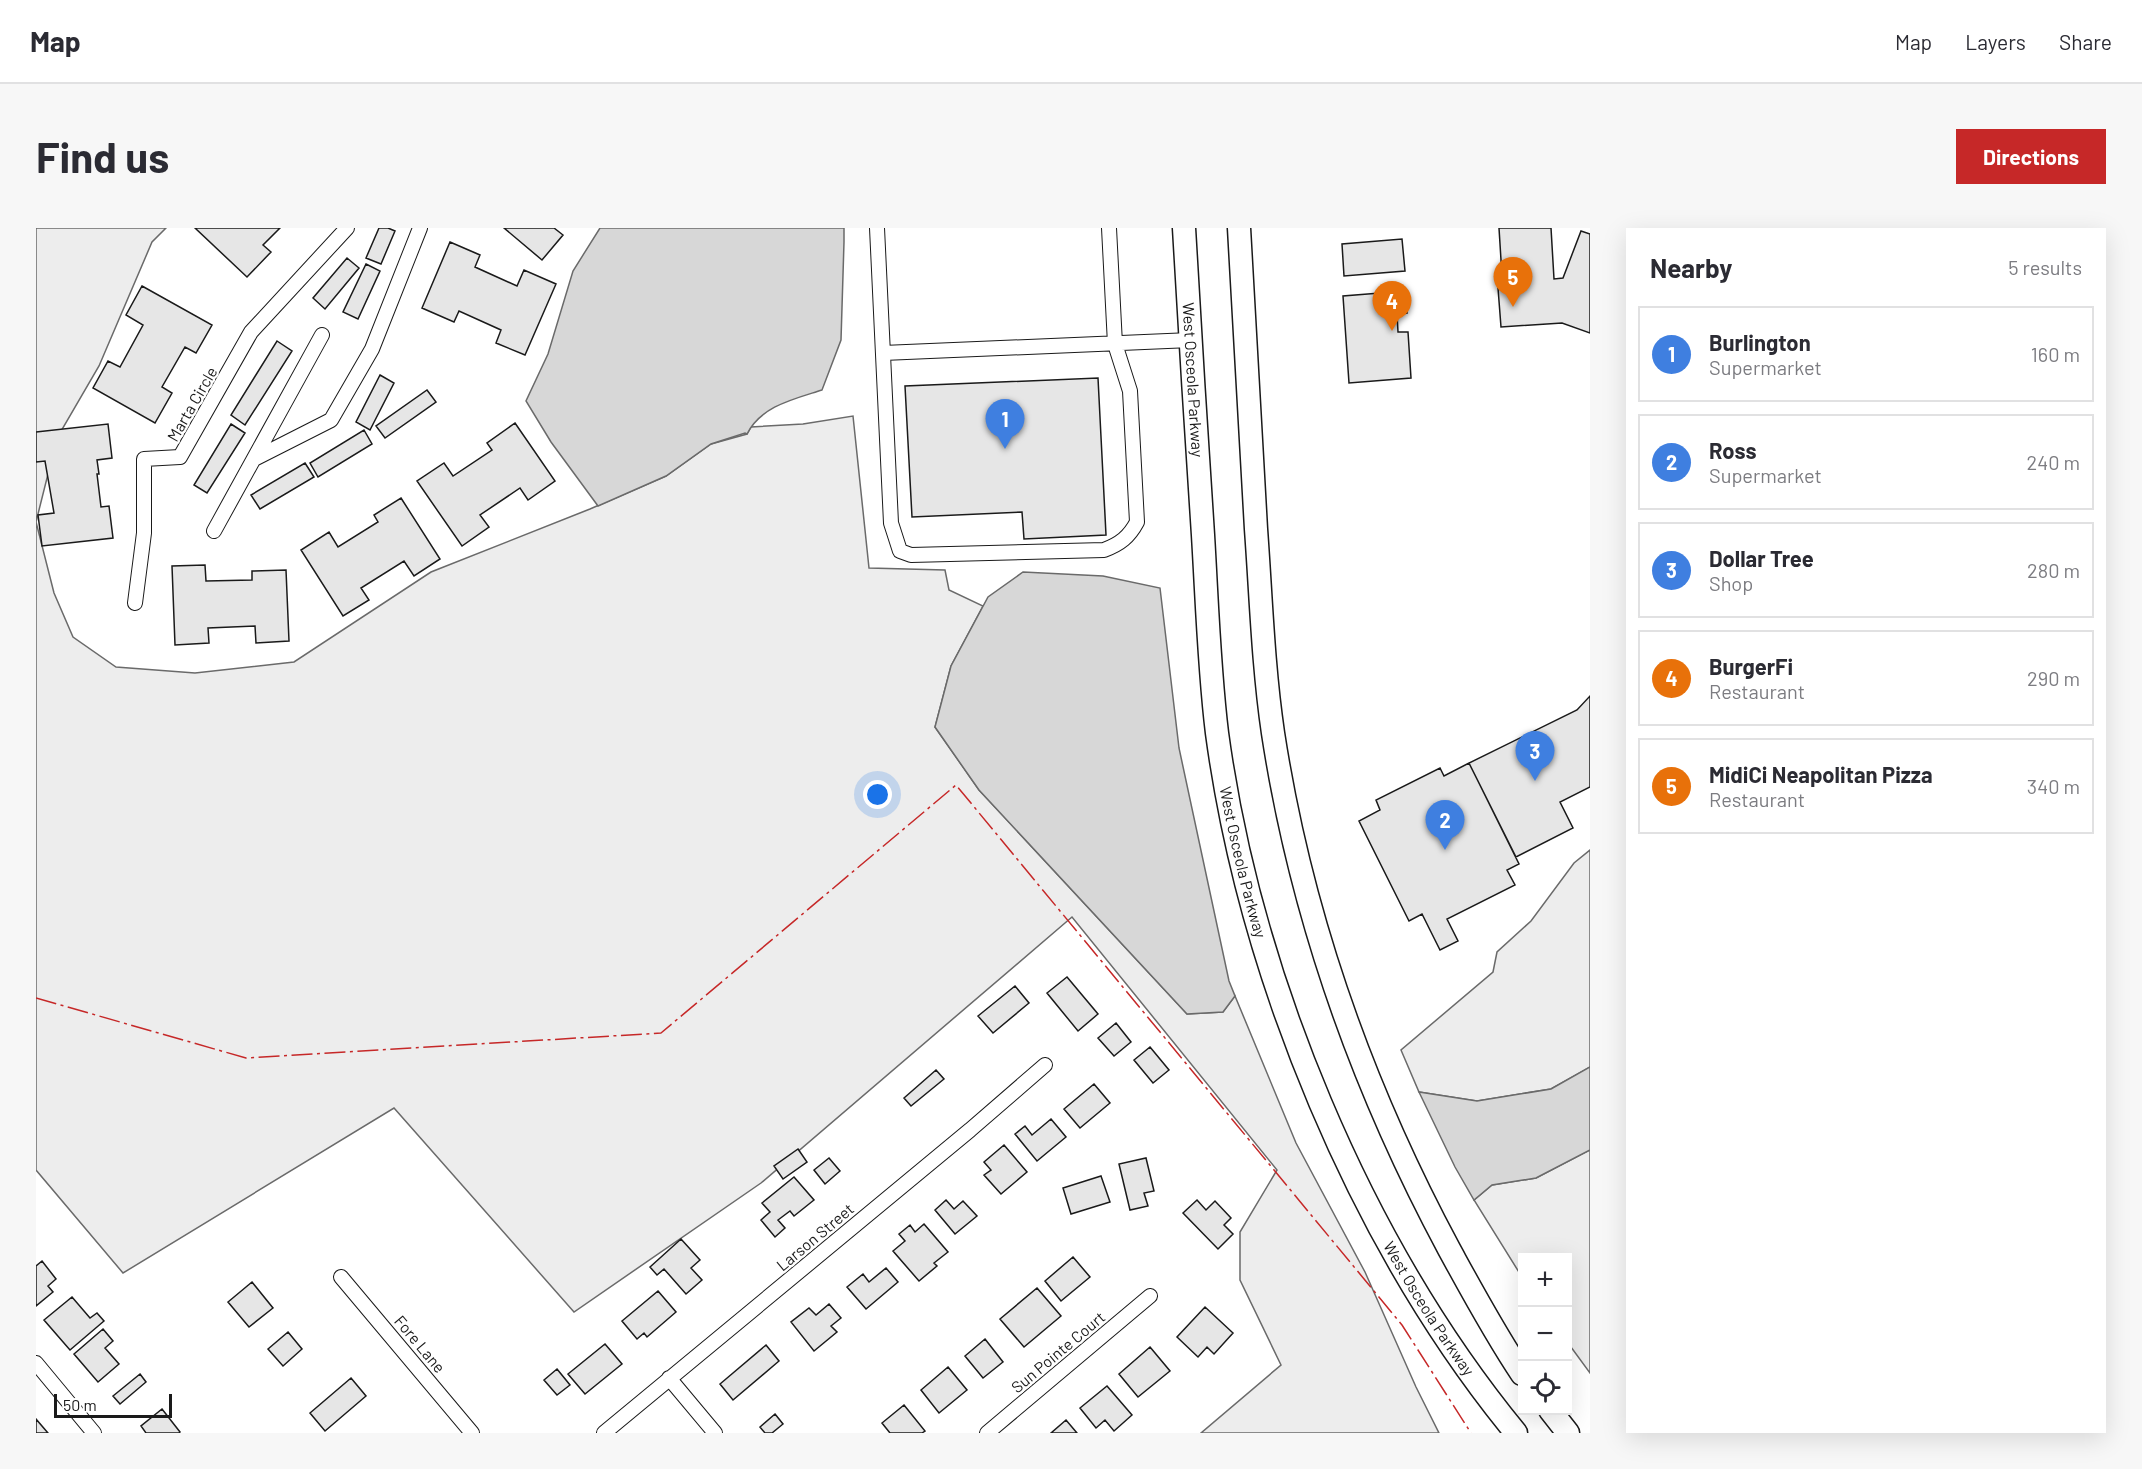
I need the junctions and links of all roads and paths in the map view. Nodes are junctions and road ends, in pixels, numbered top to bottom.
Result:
1 (347, 228) edge
2 (420, 228) edge
3 (877, 228) edge
4 (1109, 228) edge
5 (1184, 228) edge
6 (1239, 228) edge
7 (322, 335) dead end
8 (1191, 340) junction
9 (1115, 344) junction
10 (883, 353) junction
11 (254, 459) junction
12 (214, 531) dead end
13 (135, 603) dead end
14 (1045, 1065) dead end
15 (341, 1277) dead end
16 (1150, 1296) dead end
17 (36, 1363) edge
18 (1518, 1367) edge
19 (669, 1378) junction
20 (1554, 1415) edge
21 (94, 1433) edge
22 (472, 1433) edge
23 (604, 1433) edge
24 (715, 1433) edge
25 (987, 1433) edge
26 (1516, 1433) edge
27 (1568, 1433) edge

1 - 13 street, Marta Circle
2 - 11 street
3 - 10 street
4 - 9 street
5 - 8 main road, West Osceola Parkway
6 - 18 main road
7 - 11 street
8 - 9 street
8 - 26 main road, West Osceola Parkway
9 - 10 street
9 - 10 street
11 - 12 street
14 - 19 street, Larson Street
15 - 22 street, Fore Lane
16 - 25 street, Sun Pointe Court
17 - 21 street
19 - 23 street, Larson Street
19 - 24 street
20 - 27 main road

